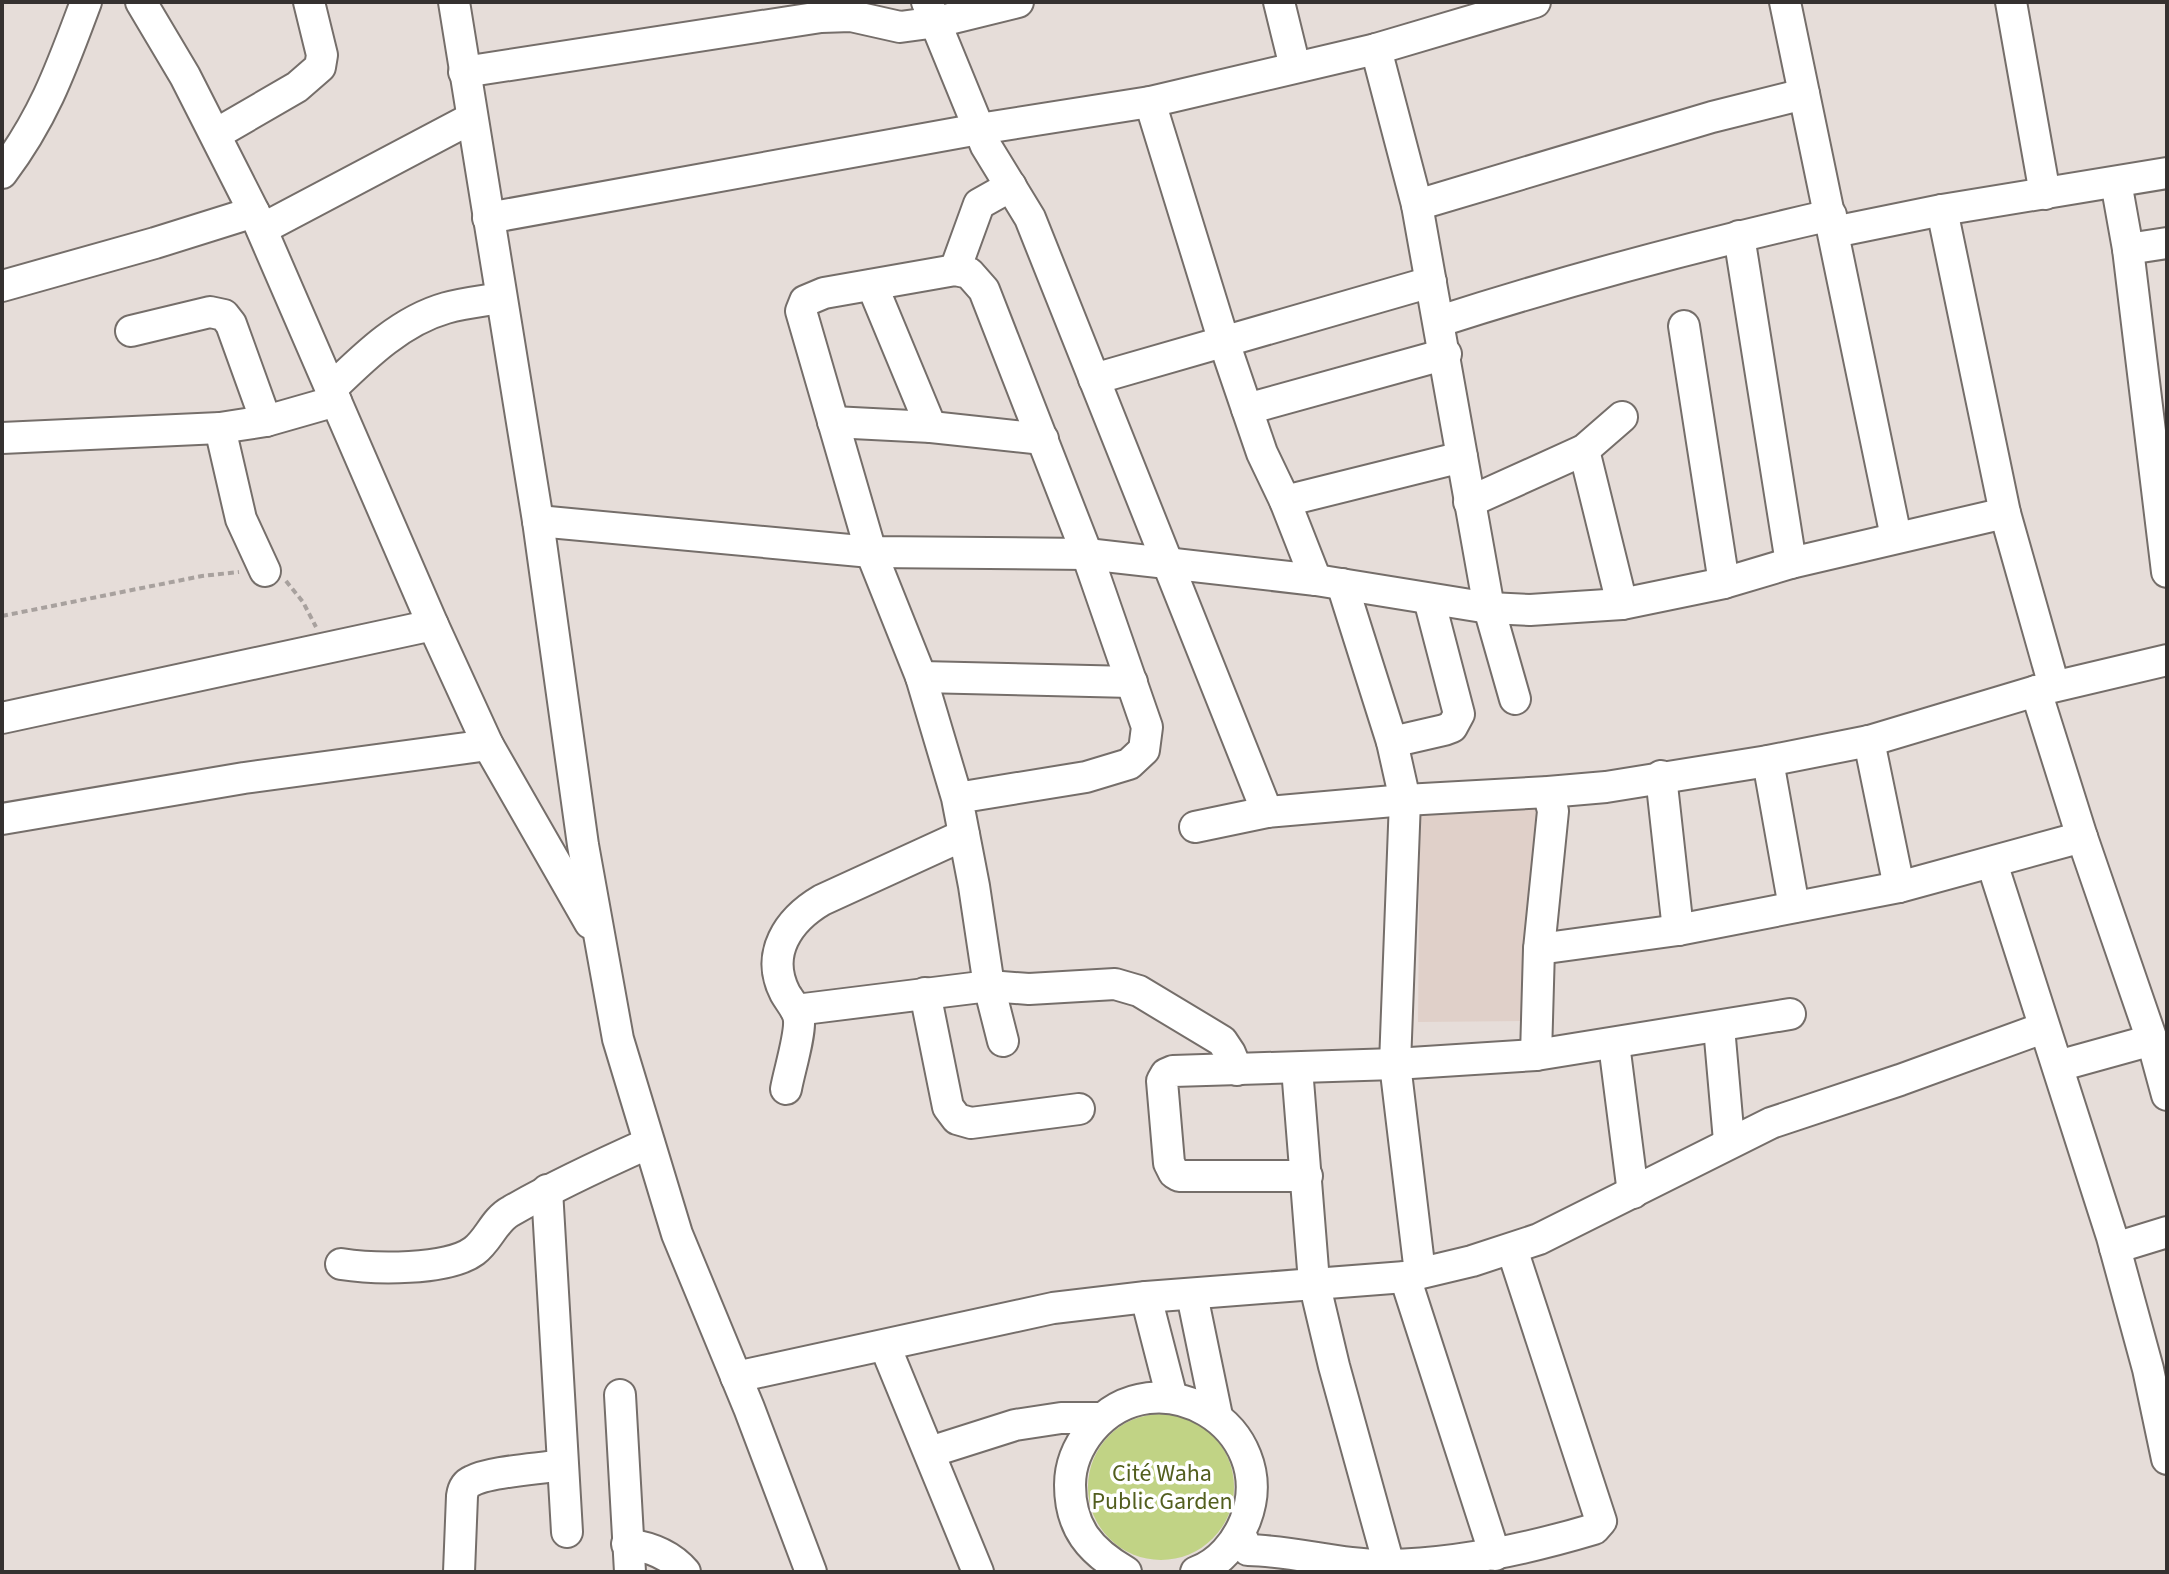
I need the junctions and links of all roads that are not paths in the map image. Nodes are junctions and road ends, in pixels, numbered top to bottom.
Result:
1 (86, 2) edge
2 (141, 2) edge
3 (309, 2) edge
4 (454, 2) edge
5 (1018, 2) edge
6 (1279, 2) edge
7 (1535, 2) edge
8 (1785, 2) edge
9 (2011, 2) edge
10 (932, 12) edge
11 (1376, 49) junction
12 (1295, 67) junction
13 (464, 72) junction
14 (1804, 94) junction
15 (1150, 102) junction
16 (472, 118) junction
17 (979, 129) junction
18 (216, 134) junction
19 (2, 173) edge
20 (2167, 173) edge
21 (2116, 182) junction
22 (1011, 186) junction
23 (2045, 194) junction
24 (1417, 205) junction
25 (1942, 210) junction
26 (488, 218) junction
27 (258, 220) junction
28 (1832, 223) junction
29 (1739, 236) junction
30 (2167, 243) edge
31 (2128, 249) junction
32 (955, 270) junction
33 (1431, 282) junction
34 (872, 285) junction
35 (2, 286) edge
36 (501, 298) junction
37 (1440, 321) junction
38 (1684, 326) dead end
39 (131, 331) dead end
40 (1224, 342) junction
41 (1446, 354) junction
42 (1094, 379) junction
43 (333, 395) junction
44 (1247, 409) junction
45 (1622, 417) dead end
46 (266, 421) junction
47 (833, 422) junction
48 (2158, 422) edge
49 (931, 427) junction
50 (220, 428) junction
51 (2, 438) edge
52 (1043, 439) junction
53 (1584, 450) junction
54 (1462, 457) junction
55 (1285, 501) junction
56 (1469, 502) junction
57 (2005, 513) junction
58 (538, 521) junction
59 (1896, 537) junction
60 (871, 552) junction
61 (1087, 554) junction
62 (1167, 562) junction
63 (1791, 563) junction
64 (265, 571) road end
65 (2167, 572) edge
66 (1329, 582) junction
67 (1724, 583) junction
68 (1429, 599) junction
69 (1622, 604) junction
70 (1489, 608) junction
71 (433, 625) junction
72 (2167, 660) edge
73 (921, 677) junction
74 (1132, 682) junction
75 (2045, 688) junction
76 (1515, 699) dead end
77 (2, 718) edge
78 (1869, 741) junction
79 (1392, 742) junction
80 (488, 745) junction
81 (1768, 761) junction
82 (1661, 776) junction
83 (1548, 792) junction
84 (957, 798) junction
85 (1405, 800) junction
86 (1267, 812) junction
87 (2, 819) edge
88 (1195, 827) dead end
89 (964, 835) junction
90 (2082, 837) junction
91 (583, 845) junction
92 (551, 856) junction
93 (1992, 863) junction
94 (1899, 887) junction
95 (1794, 907) junction
96 (1678, 930) junction
97 (600, 939) junction
98 (1539, 949) junction
99 (989, 986) junction
100 (925, 993) junction
101 (796, 1010) junction
102 (1790, 1014) dead end
103 (1719, 1027) junction
104 (2043, 1028) junction
105 (2152, 1040) junction
106 (1003, 1041) dead end
107 (1614, 1044) junction
108 (1536, 1055) junction
109 (1395, 1064) junction
110 (2058, 1066) junction
111 (1297, 1068) junction
112 (1237, 1070) junction
113 (786, 1089) dead end
114 (2167, 1095) edge
115 (1079, 1109) dead end
116 (1729, 1141) junction
117 (649, 1143) junction
118 (1307, 1176) junction
119 (547, 1190) junction
120 (1633, 1193) junction
121 (2167, 1232) edge
122 (2115, 1248) junction
123 (1512, 1249) junction
124 (341, 1264) dead end
125 (1413, 1275) junction
126 (1314, 1282) junction
127 (1192, 1295) junction
128 (1146, 1297) junction
129 (885, 1346) junction
130 (736, 1377) junction
131 (620, 1395) dead end
132 (1172, 1398) junction
133 (1217, 1416) junction
134 (1101, 1418) junction
135 (930, 1452) junction
136 (2167, 1459) edge
137 (562, 1465) junction
138 (567, 1532) dead end
139 (1240, 1534) junction
140 (1495, 1555) junction
141 (628, 1558) edge
142 (1389, 1565) junction
143 (1211, 1567) edge
144 (459, 1572) edge
145 (685, 1572) edge
146 (811, 1572) edge
147 (978, 1572) edge
148 (1126, 1572) edge

1 - 19 street
2 - 18 street
3 - 18 street
4 - 13 street
5 - 10 street
6 - 12 street
7 - 11 street
8 - 14 street
9 - 23 street
10 - 13 street
10 - 17 street
11 - 12 street
11 - 24 street
12 - 15 street
13 - 16 street
14 - 24 street
14 - 28 street
15 - 17 street
15 - 40 street
16 - 26 street
16 - 27 street
17 - 22 street
17 - 26 street
18 - 27 street
20 - 21 street
21 - 23 street
21 - 31 street
22 - 32 street
22 - 42 street
23 - 25 street
24 - 33 street
25 - 28 street
25 - 57 street
26 - 36 street
27 - 35 street
27 - 43 street
28 - 29 street
28 - 59 street
29 - 37 street
29 - 63 street
30 - 31 street
31 - 48 street
32 - 34 street
32 - 52 street
33 - 37 street
33 - 40 street
34 - 47 street
34 - 49 street
36 - 43 street
36 - 58 street
37 - 41 street
38 - 67 street
39 - 46 street
40 - 42 street
40 - 44 street
41 - 44 street
41 - 54 street
42 - 62 street
43 - 46 street
43 - 71 street
44 - 55 street
45 - 53 street
46 - 50 street
47 - 49 street
47 - 60 street
48 - 65 street
49 - 52 street
50 - 51 street
50 - 64 street
52 - 61 street
53 - 56 street
53 - 69 street
54 - 55 street
54 - 56 street
55 - 66 street
56 - 70 street
57 - 59 street
57 - 75 street
58 - 60 street
58 - 91 street
59 - 63 street
60 - 61 street
60 - 73 street
61 - 62 street
61 - 74 street
62 - 66 street
62 - 86 street
63 - 67 street
66 - 68 street
66 - 79 street
67 - 69 street
68 - 70 street
68 - 79 street
69 - 70 street
70 - 76 street
71 - 77 street
71 - 80 street
72 - 75 street
73 - 74 street
73 - 84 street
74 - 84 street
75 - 78 street
75 - 90 street
78 - 81 street
78 - 94 street
79 - 85 street
80 - 87 street
80 - 92 street
81 - 82 street
81 - 95 street
82 - 83 street
82 - 96 street
83 - 85 street
83 - 98 street
84 - 89 street
85 - 86 street
85 - 109 street
86 - 88 street
89 - 99 street
89 - 101 street
90 - 93 street
90 - 105 street
91 - 92 street
91 - 97 street
92 - 97 street
93 - 94 street
93 - 104 street
94 - 95 street
95 - 96 street
96 - 98 street
97 - 117 street
98 - 108 street
99 - 100 street
99 - 106 street
99 - 112 street
100 - 101 street
100 - 115 street
101 - 113 street
102 - 103 street
103 - 107 street
103 - 116 street
104 - 110 street
104 - 116 street
105 - 110 street
105 - 114 street
107 - 108 street
107 - 120 street
108 - 109 street
109 - 111 street
109 - 125 street
110 - 122 street
111 - 112 street
111 - 118 street
112 - 118 street
116 - 120 street
117 - 119 street
117 - 130 street
118 - 126 street
119 - 124 street
119 - 137 street
120 - 123 street
121 - 122 street
122 - 136 street
123 - 125 street
123 - 140 street
125 - 126 street
125 - 140 street
126 - 127 street
126 - 142 street
127 - 128 street
127 - 133 street
128 - 129 street
128 - 132 street
129 - 130 street
129 - 135 street
130 - 146 street
131 - 141 street
132 - 133 street
132 - 134 street
133 - 139 street
134 - 135 street
134 - 148 street
135 - 147 street
137 - 138 street
137 - 144 street
139 - 142 street
139 - 143 street
140 - 142 street
141 - 145 street

